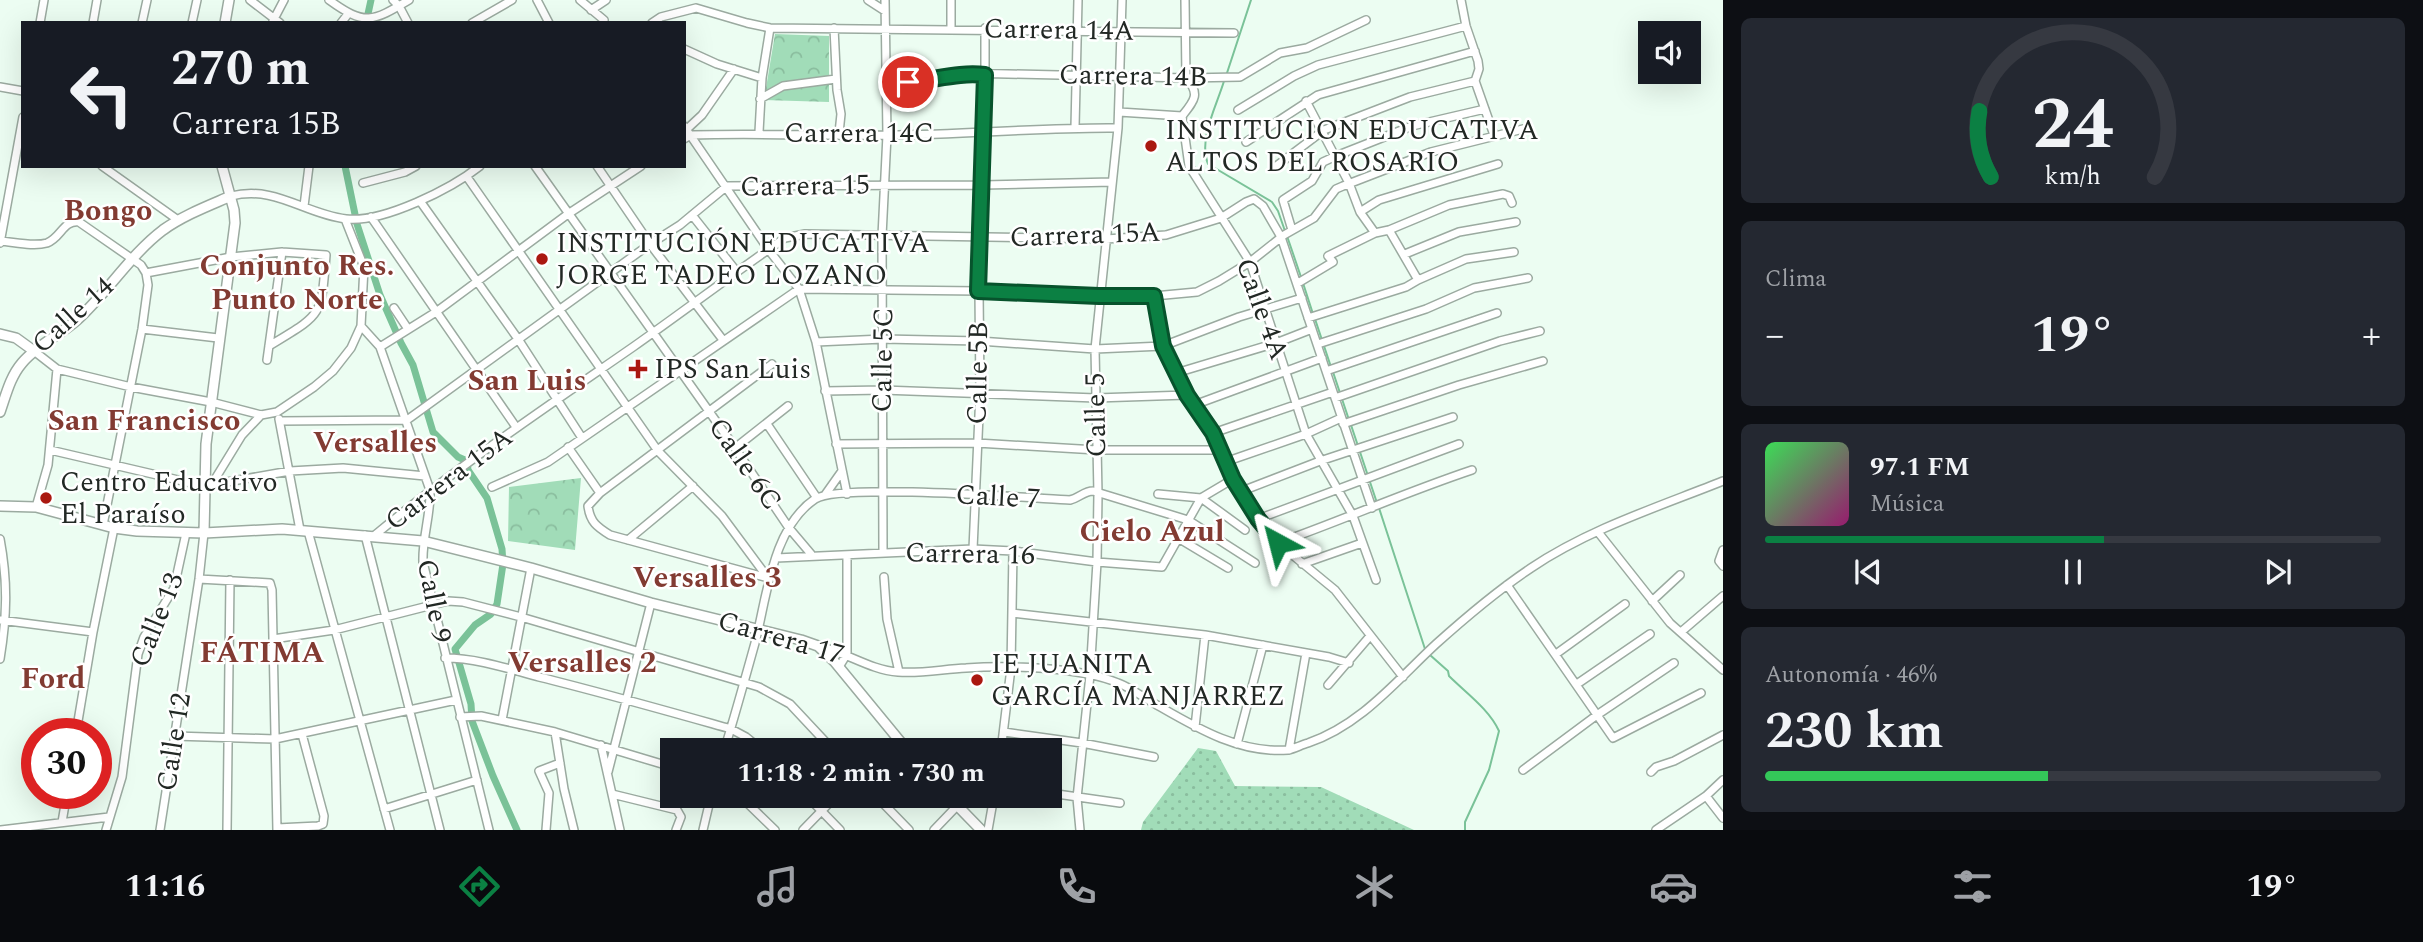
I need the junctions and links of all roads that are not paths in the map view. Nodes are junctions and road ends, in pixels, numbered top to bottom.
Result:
1 (44, 0) edge
2 (97, 0) edge
3 (147, 0) edge
4 (197, 0) edge
5 (229, 0) edge
6 (250, 0) edge
7 (284, 0) edge
8 (409, 0) edge
9 (512, 0) edge
10 (537, 0) edge
11 (580, 0) edge
12 (606, 0) edge
13 (701, 0) edge
14 (867, 0) edge
15 (885, 0) edge
16 (951, 0) edge
17 (1078, 0) edge
18 (1122, 0) edge
19 (1185, 0) edge
20 (1461, 0) edge
21 (334, 2) edge
22 (396, 3) edge
23 (696, 8) junction
24 (592, 10) junction
25 (885, 11) junction
26 (348, 14) junction
27 (604, 20) dead end
28 (1366, 20) dead end
29 (40, 21) edge
30 (93, 21) edge
31 (142, 21) edge
32 (192, 21) edge
33 (225, 21) edge
34 (275, 21) edge
35 (343, 21) edge
36 (407, 21) edge
37 (475, 21) edge
38 (547, 21) edge
39 (655, 21) edge
40 (1466, 26) junction
41 (770, 28) junction
42 (834, 28) junction
43 (951, 28) junction
44 (985, 28) junction
45 (884, 30) junction
46 (1078, 30) junction
47 (1185, 31) junction
48 (1122, 32) junction
49 (1234, 33) dead end
50 (686, 50) edge
51 (1475, 51) junction
52 (734, 69) junction
53 (985, 75) junction
54 (1077, 75) junction
55 (1120, 76) junction
56 (762, 78) junction
57 (1186, 78) junction
58 (836, 79) junction
59 (1475, 81) junction
60 (887, 83) junction
61 (0, 87) edge
62 (21, 91) edge
63 (760, 99) junction
64 (1306, 101) junction
65 (1485, 109) junction
66 (1238, 110) dead end
67 (1119, 112) junction
68 (1182, 116) junction
69 (1075, 127) junction
70 (1118, 128) junction
71 (1523, 129) dead end
72 (1323, 130) junction
73 (687, 132) edge
74 (759, 132) junction
75 (984, 132) junction
76 (839, 133) junction
77 (887, 135) junction
78 (1494, 135) junction
79 (1246, 142) dead end
80 (20, 145) edge
81 (1336, 156) junction
82 (1498, 164) dead end
83 (1275, 167) dead end
84 (105, 168) edge
85 (223, 168) edge
86 (309, 168) edge
87 (412, 168) edge
88 (536, 168) edge
89 (598, 168) edge
90 (638, 168) edge
91 (470, 172) edge
92 (1112, 181) junction
93 (363, 183) dead end
94 (1349, 183) junction
95 (611, 185) junction
96 (885, 185) junction
97 (982, 185) junction
98 (727, 186) junction
99 (231, 196) junction
100 (420, 201) junction
101 (1512, 203) dead end
102 (304, 206) junction
103 (1360, 212) junction
104 (568, 214) junction
105 (692, 215) junction
106 (349, 218) junction
107 (367, 218) junction
108 (1221, 218) junction
109 (178, 220) junction
110 (1516, 222) dead end
111 (1389, 230) junction
112 (1287, 233) junction
113 (1375, 233) junction
114 (882, 236) junction
115 (981, 238) junction
116 (1106, 239) junction
117 (0, 242) edge
118 (650, 244) junction
119 (768, 249) junction
120 (519, 251) junction
121 (282, 252) junction
122 (1514, 252) dead end
123 (1405, 254) junction
124 (231, 257) junction
125 (132, 259) junction
126 (1250, 262) junction
127 (737, 272) junction
128 (146, 273) junction
129 (610, 274) junction
130 (1528, 278) dead end
131 (1418, 280) junction
132 (1302, 281) junction
133 (476, 282) junction
134 (799, 289) junction
135 (884, 289) junction
136 (978, 291) junction
137 (1099, 296) junction
138 (1154, 296) junction
139 (1302, 298) junction
140 (695, 303) junction
141 (394, 308) dead end
142 (560, 310) junction
143 (1266, 310) junction
144 (436, 312) junction
145 (1497, 313) dead end
146 (1313, 316) junction
147 (360, 326) junction
148 (142, 329) junction
149 (1312, 329) junction
150 (405, 331) junction
151 (1540, 331) dead end
152 (652, 333) junction
153 (0, 334) edge
154 (218, 338) junction
155 (518, 339) junction
156 (883, 339) junction
157 (723, 340) junction
158 (979, 341) junction
159 (816, 342) junction
160 (1276, 343) junction
161 (1323, 343) junction
162 (269, 345) junction
163 (1163, 346) junction
164 (380, 347) junction
165 (1095, 349) junction
166 (34, 351) junction
167 (1322, 358) junction
168 (267, 360) dead end
169 (1543, 361) dead end
170 (772, 364) dead end
171 (602, 368) junction
172 (57, 369) junction
173 (1331, 369) junction
174 (477, 371) junction
175 (679, 371) junction
176 (1286, 372) junction
177 (1176, 373) junction
178 (5, 382) edge
179 (131, 387) junction
180 (883, 390) junction
181 (825, 391) junction
182 (980, 393) junction
183 (1187, 395) junction
184 (1338, 395) junction
185 (1096, 398) junction
186 (556, 399) junction
187 (211, 402) junction
188 (1194, 405) junction
189 (1296, 405) junction
190 (788, 406) dead end
191 (626, 407) junction
192 (1, 408) edge
193 (708, 411) junction
194 (277, 412) junction
195 (261, 415) junction
196 (1453, 417) dead end
197 (407, 420) junction
198 (280, 421) junction
199 (1347, 421) junction
200 (767, 424) junction
201 (516, 426) junction
202 (1213, 433) junction
203 (1306, 434) junction
204 (582, 438) junction
205 (882, 443) junction
206 (977, 443) junction
207 (836, 444) junction
208 (1459, 444) dead end
209 (568, 447) junction
210 (735, 448) junction
211 (50, 450) junction
212 (1097, 450) junction
213 (1220, 450) junction
214 (1352, 451) junction
215 (658, 452) junction
216 (1320, 461) junction
217 (1225, 462) junction
218 (115, 466) junction
219 (1472, 470) dead end
220 (290, 471) junction
221 (842, 471) junction
222 (425, 476) junction
223 (1233, 479) junction
224 (1362, 479) junction
225 (1723, 481) edge
226 (208, 485) junction
227 (693, 486) junction
228 (492, 488) dead end
229 (430, 489) junction
230 (1337, 489) junction
231 (1242, 491) junction
232 (600, 493) junction
233 (883, 493) junction
234 (847, 494) junction
235 (1098, 494) junction
236 (1158, 494) dead end
237 (975, 495) junction
238 (821, 497) junction
239 (1201, 498) junction
240 (0, 506) edge
241 (1377, 506) junction
242 (36, 507) junction
243 (1353, 516) junction
244 (1258, 519) junction
245 (1188, 520) junction
246 (103, 525) junction
247 (114, 528) junction
248 (789, 528) junction
249 (1245, 530) dead end
250 (304, 531) junction
251 (1598, 532) junction
252 (187, 533) junction
253 (204, 533) junction
254 (370, 535) junction
255 (1178, 538) junction
256 (0, 539) edge
257 (628, 540) junction
258 (423, 541) junction
259 (1278, 543) junction
260 (1362, 543) junction
261 (974, 549) junction
262 (1723, 550) edge
263 (1013, 551) junction
264 (883, 552) junction
265 (811, 555) junction
266 (847, 555) junction
267 (776, 558) junction
268 (1097, 562) junction
269 (1255, 563) dead end
270 (1302, 564) junction
271 (1723, 566) edge
272 (531, 568) junction
273 (1228, 568) dead end
274 (1680, 575) dead end
275 (884, 577) dead end
276 (768, 578) junction
277 (199, 579) junction
278 (230, 580) junction
279 (1376, 580) dead end
280 (1507, 585) junction
281 (1723, 596) edge
282 (1652, 601) junction
283 (651, 603) junction
284 (433, 604) junction
285 (1625, 604) dead end
286 (1012, 613) junction
287 (521, 617) junction
288 (385, 619) junction
289 (3, 620) edge
290 (1094, 622) junction
291 (758, 630) junction
292 (334, 631) junction
293 (93, 632) junction
294 (1681, 632) junction
295 (1650, 634) dead end
296 (1205, 635) junction
297 (1370, 636) junction
298 (273, 639) junction
299 (1263, 645) junction
300 (818, 646) junction
301 (639, 651) junction
302 (1306, 653) junction
303 (847, 654) junction
304 (1556, 654) junction
305 (449, 658) junction
306 (0, 659) edge
307 (1349, 663) junction
308 (1674, 663) dead end
309 (839, 667) junction
310 (1011, 668) junction
311 (511, 670) junction
312 (1723, 670) edge
313 (899, 672) junction
314 (1090, 675) junction
315 (1404, 677) junction
316 (745, 682) junction
317 (1577, 684) junction
318 (1328, 685) dead end
319 (1701, 693) dead end
320 (626, 699) junction
321 (456, 700) junction
322 (410, 709) junction
323 (1597, 715) junction
324 (460, 717) junction
325 (79, 718) edge
326 (502, 720) junction
327 (360, 721) junction
328 (1195, 727) junction
329 (730, 729) junction
330 (555, 732) junction
331 (1004, 732) junction
332 (302, 734) junction
333 (1723, 735) edge
334 (174, 736) junction
335 (228, 738) junction
336 (728, 738) edge
337 (747, 738) edge
338 (822, 738) edge
339 (897, 738) edge
340 (1003, 738) edge
341 (275, 739) junction
342 (1082, 743) junction
343 (1237, 744) junction
344 (601, 745) junction
345 (614, 749) junction
346 (1289, 750) junction
347 (1154, 757) dead end
348 (560, 763) junction
349 (660, 763) edge
350 (1523, 770) dead end
351 (608, 772) junction
352 (1651, 772) dead end
353 (477, 780) junction
354 (1723, 780) edge
355 (564, 789) junction
356 (549, 793) junction
357 (612, 794) junction
358 (432, 795) junction
359 (1062, 795) edge
360 (1706, 796) junction
361 (1077, 798) junction
362 (1120, 803) dead end
363 (708, 808) edge
364 (752, 808) edge
365 (818, 808) edge
366 (824, 808) edge
367 (888, 808) edge
368 (955, 808) edge
369 (959, 808) edge
370 (992, 808) edge
371 (64, 809) edge
372 (384, 809) junction
373 (821, 811) junction
374 (109, 817) junction
375 (1723, 818) edge
376 (62, 822) junction
377 (277, 829) edge
378 (1, 830) edge
379 (106, 830) edge
380 (160, 830) edge
381 (226, 830) edge
382 (390, 830) edge
383 (440, 830) edge
384 (489, 830) edge
385 (546, 830) edge
386 (574, 830) edge
387 (620, 830) edge
388 (676, 830) edge
389 (703, 830) edge
390 (775, 830) edge
391 (803, 830) edge
392 (840, 830) edge
393 (909, 830) edge
394 (934, 830) edge
395 (981, 830) edge
396 (988, 830) edge
397 (1080, 830) edge
398 (1656, 830) edge

1 - 29 street
2 - 30 street
3 - 31 street
4 - 32 street
5 - 33 street
6 - 34 street
7 - 34 street
8 - 22 street
9 - 37 street
10 - 38 street
11 - 24 street
12 - 24 street
13 - 23 street
14 - 25 street
15 - 25 street, Calle 5C
16 - 43 street
17 - 46 street
18 - 48 street, Calle 5
19 - 47 street, Calle 4A
20 - 40 street
21 - 26 street
22 - 26 street
22 - 36 street
23 - 39 street
23 - 41 street, Carrera 14A
24 - 27 street
25 - 45 street, Calle 5C
26 - 35 street
28 - 57 street, Carrera 14B
40 - 51 street
40 - 66 street
41 - 42 street, Carrera 14A
41 - 56 street
42 - 45 street, Carrera 14A
42 - 58 street
43 - 44 street, Carrera 14A
43 - 45 street, Carrera 14A
44 - 46 street, Carrera 14A
44 - 53 street, Calle 5B
45 - 60 street, Calle 5C
46 - 48 street, Carrera 14A
46 - 54 street
47 - 48 street, Carrera 14A
47 - 49 street, Carrera 14A
47 - 57 street, Calle 4A
48 - 55 street, Calle 5
50 - 52 street
51 - 59 street
51 - 64 street
52 - 56 street
52 - 73 street
53 - 54 street, Carrera 14B
53 - 60 street, Carrera 14B
53 - 75 street, Calle 5B
54 - 55 street, Carrera 14B
54 - 69 street
55 - 57 street, Carrera 14B
55 - 67 street, Calle 5
56 - 63 street
57 - 68 street, Calle 4A
58 - 63 street
58 - 76 street
59 - 65 street
59 - 72 street
60 - 77 street, Calle 5C
61 - 62 street
63 - 74 street
64 - 72 street
64 - 79 street
65 - 78 street
65 - 81 street
67 - 68 street
67 - 70 street, Calle 5
68 - 108 street, Calle 4A
69 - 70 street, Carrera 14C
69 - 75 street, Carrera 14C
70 - 92 street, Calle 5
71 - 78 street
72 - 81 street
72 - 83 street
73 - 74 street, Carrera 14C
73 - 98 street
74 - 76 street, Carrera 14C
75 - 77 street, Carrera 14C
75 - 97 street, Calle 5B
76 - 77 street, Carrera 14C
77 - 96 street, Calle 5C
78 - 94 street
80 - 117 street
81 - 94 street
81 - 112 street
82 - 103 street
84 - 109 street
85 - 99 street
86 - 102 street
87 - 93 street
88 - 104 street, Calle 6C
89 - 95 street
90 - 95 street
91 - 100 street
91 - 120 street
92 - 97 street, Carrera 15
92 - 116 street, Calle 5
94 - 103 street
94 - 112 street
95 - 104 street
95 - 118 street
96 - 97 street, Carrera 15
96 - 98 street, Carrera 15
96 - 114 street, Calle 5C
97 - 115 street, Calle 5B
98 - 105 street, Carrera 15
98 - 119 street
99 - 102 street
99 - 109 street, Calle 14
99 - 124 street, Calle 12
100 - 107 street
100 - 133 street
101 - 111 street
102 - 106 street
103 - 113 street
104 - 120 street
104 - 129 street, Calle 6C
105 - 118 street, Carrera 15
105 - 127 street
106 - 107 street
106 - 147 street
107 - 144 street
108 - 112 street, Carrera 15A
108 - 116 street, Carrera 15A
108 - 126 street, Calle 4A
109 - 125 street, Calle 14
110 - 123 street
111 - 113 street
111 - 123 street
112 - 126 street
112 - 132 street
113 - 132 street
114 - 115 street, Carrera 15A
114 - 119 street, Carrera 15A
114 - 135 street, Calle 5C
115 - 116 street, Carrera 15A
115 - 136 street, Calle 5B
116 - 137 street, Calle 5
117 - 125 street
118 - 129 street, Carrera 15
118 - 140 street
119 - 127 street, Carrera 15A
119 - 134 street
120 - 133 street
120 - 142 street
121 - 124 street
121 - 162 street
121 - 162 street
122 - 131 street
123 - 131 street
124 - 128 street
124 - 154 street, Calle 12
125 - 128 street
125 - 166 street, Calle 14
126 - 138 street
126 - 143 street, Calle 4A
127 - 140 street, Carrera 15A
128 - 148 street
129 - 142 street, Carrera 15
129 - 152 street, Calle 6C
130 - 161 street
131 - 146 street
132 - 139 street
133 - 144 street
133 - 155 street
134 - 135 street
134 - 157 street
134 - 159 street
135 - 136 street
135 - 156 street, Calle 5C
136 - 137 street
136 - 158 street, Calle 5B
137 - 138 street
137 - 165 street, Calle 5
138 - 163 street
139 - 143 street
139 - 146 street
140 - 152 street, Carrera 15A
140 - 157 street
141 - 150 street
142 - 155 street, Carrera 15
142 - 171 street
143 - 160 street, Calle 4A
143 - 163 street
144 - 150 street
144 - 174 street
145 - 173 street
146 - 149 street
147 - 164 street, Calle 9
147 - 194 street
148 - 154 street
148 - 179 street
149 - 160 street
149 - 161 street
150 - 164 street
151 - 184 street
152 - 171 street, Carrera 15A
152 - 175 street, Calle 6C
153 - 166 street
154 - 187 street, Calle 12
155 - 174 street, Carrera 15
155 - 186 street
156 - 158 street
156 - 159 street
156 - 180 street, Calle 5C
157 - 175 street
158 - 165 street
158 - 182 street, Calle 5B
159 - 181 street
160 - 176 street, Calle 4A
160 - 177 street
161 - 167 street
162 - 168 street
163 - 165 street
163 - 177 street
164 - 197 street, Calle 9
165 - 185 street, Calle 5
166 - 172 street
166 - 178 street, Calle 14
167 - 173 street
167 - 176 street
169 - 199 street
170 - 193 street
171 - 186 street, Carrera 15A
171 - 191 street
172 - 179 street
172 - 211 street
173 - 184 street
174 - 197 street, Carrera 15
174 - 201 street
175 - 191 street
175 - 193 street, Calle 6C
176 - 188 street
176 - 189 street, Calle 4A
177 - 183 street
178 - 192 street, Calle 14
179 - 187 street
179 - 218 street
180 - 181 street
180 - 182 street
180 - 205 street, Calle 5C
181 - 207 street
182 - 185 street
182 - 206 street, Calle 5B
183 - 185 street
183 - 188 street
184 - 189 street
184 - 199 street
185 - 212 street, Calle 5
186 - 201 street, Carrera 15A
186 - 204 street
187 - 195 street
187 - 226 street, Calle 12
188 - 202 street
189 - 202 street
189 - 203 street, Calle 4A
190 - 200 street
191 - 204 street
191 - 215 street
193 - 210 street, Calle 6C
193 - 215 street
194 - 195 street
194 - 198 street
195 - 226 street
196 - 214 street
197 - 198 street
197 - 222 street, Calle 9
198 - 220 street
199 - 203 street
199 - 214 street
200 - 210 street
200 - 238 street
201 - 229 street, Carrera 15A
202 - 213 street
203 - 216 street, Calle 4A
203 - 217 street
204 - 209 street
205 - 206 street
205 - 207 street
205 - 233 street, Calle 5C
206 - 212 street
206 - 237 street, Calle 5B
207 - 221 street
208 - 224 street
209 - 228 street
209 - 232 street
210 - 248 street, Calle 6C
211 - 218 street
211 - 242 street
212 - 213 street
212 - 235 street, Calle 5
213 - 217 street
214 - 216 street
214 - 224 street
215 - 227 street
215 - 232 street
216 - 230 street, Calle 4A
216 - 231 street
217 - 223 street
218 - 226 street
218 - 246 street
219 - 241 street
220 - 222 street
220 - 226 street
220 - 250 street
221 - 234 street
221 - 238 street
222 - 229 street, Calle 9
223 - 231 street
223 - 239 street
224 - 230 street
224 - 241 street
225 - 251 street, Carrera 17
226 - 253 street, Calle 12
227 - 257 street
227 - 276 street
229 - 254 street, Carrera 15A
229 - 258 street, Calle 9
230 - 243 street, Calle 4A
230 - 244 street
231 - 244 street
232 - 257 street
233 - 234 street, Calle 7
233 - 237 street, Calle 7
233 - 264 street, Calle 5C
234 - 238 street, Calle 7
235 - 237 street, Calle 7
235 - 245 street, Calle 7
235 - 268 street, Calle 5
236 - 239 street
237 - 261 street, Calle 5B
238 - 248 street
239 - 245 street
239 - 249 street
240 - 242 street, Carrera 17
241 - 243 street
242 - 246 street, Carrera 17
243 - 259 street
243 - 260 street, Calle 4A
244 - 259 street
245 - 255 street
245 - 269 street, Calle 7
246 - 247 street, Carrera 17
247 - 252 street, Carrera 17
247 - 293 street
248 - 265 street, Calle 6C
248 - 267 street
250 - 253 street, Carrera 17
250 - 254 street, Carrera 17
250 - 292 street
251 - 280 street, Carrera 17
251 - 282 street
252 - 253 street, Carrera 17
252 - 374 street, Calle 13
253 - 277 street, Calle 12
254 - 258 street, Carrera 17
254 - 288 street
255 - 268 street, Carrera 16
255 - 273 street
256 - 289 street
257 - 276 street
258 - 272 street, Carrera 17
258 - 284 street, Calle 9
259 - 270 street
260 - 270 street
260 - 279 street, Calle 4A
261 - 263 street, Carrera 16
261 - 264 street, Carrera 16
262 - 271 street
263 - 268 street, Carrera 16
263 - 286 street
264 - 266 street, Carrera 16
265 - 266 street, Carrera 16
265 - 267 street, Carrera 16
266 - 303 street
267 - 276 street
268 - 290 street, Calle 5
270 - 297 street
272 - 283 street, Carrera 17
272 - 287 street
274 - 282 street
275 - 313 street
276 - 291 street
277 - 278 street
277 - 334 street, Calle 12
278 - 298 street
278 - 335 street
280 - 304 street
280 - 315 street, Carrera 17
281 - 294 street
282 - 294 street
283 - 291 street, Carrera 17
283 - 301 street
284 - 287 street
284 - 288 street
284 - 305 street, Calle 9
285 - 304 street
286 - 290 street
286 - 310 street
287 - 301 street
287 - 311 street
288 - 292 street
288 - 322 street
289 - 293 street
289 - 306 street
290 - 296 street
290 - 314 street, Calle 5
291 - 300 street, Carrera 17
291 - 316 street
292 - 298 street
292 - 327 street
293 - 325 street
294 - 312 street
295 - 317 street
296 - 299 street
296 - 328 street
297 - 307 street
297 - 315 street
298 - 341 street
299 - 302 street
299 - 343 street
300 - 303 street, Carrera 17
300 - 309 street
301 - 316 street
301 - 320 street
302 - 307 street
302 - 346 street
303 - 309 street
303 - 313 street, Carrera 17
304 - 317 street
305 - 311 street
305 - 321 street, Calle 9
307 - 318 street
308 - 323 street
309 - 339 street
310 - 313 street, Carrera 17
310 - 314 street, Carrera 17
310 - 331 street
311 - 320 street
311 - 326 street
314 - 328 street, Carrera 17
314 - 342 street, Calle 5
315 - 346 street, Carrera 17
316 - 329 street
316 - 338 street
317 - 323 street
319 - 323 street
320 - 329 street
320 - 345 street
321 - 322 street
321 - 324 street, Calle 9
322 - 327 street
322 - 358 street
323 - 350 street
324 - 326 street
324 - 353 street, Calle 9
326 - 330 street
327 - 332 street
327 - 372 street
328 - 343 street, Carrera 17
329 - 336 street
329 - 337 street
330 - 344 street
330 - 348 street
331 - 340 street
331 - 342 street
332 - 341 street
332 - 377 street
333 - 352 street
334 - 335 street
334 - 380 street, Calle 12
335 - 341 street
335 - 381 street
341 - 377 street
342 - 347 street
342 - 361 street, Calle 5
343 - 346 street, Carrera 17
344 - 345 street
344 - 351 street
345 - 349 street
345 - 351 street
348 - 355 street
348 - 356 street
351 - 357 street
353 - 358 street
353 - 384 street, Calle 9
354 - 360 street
355 - 356 street
355 - 386 street
356 - 385 street
357 - 387 street
357 - 388 street
358 - 372 street
358 - 383 street
359 - 361 street
360 - 375 street
360 - 398 street
361 - 362 street
361 - 397 street, Calle 5
363 - 389 street
364 - 390 street
365 - 373 street
366 - 373 street
367 - 393 street
368 - 394 street
369 - 395 street
370 - 396 street
371 - 376 street
372 - 382 street
373 - 391 street
373 - 392 street
374 - 376 street
374 - 379 street, Calle 13
376 - 378 street

